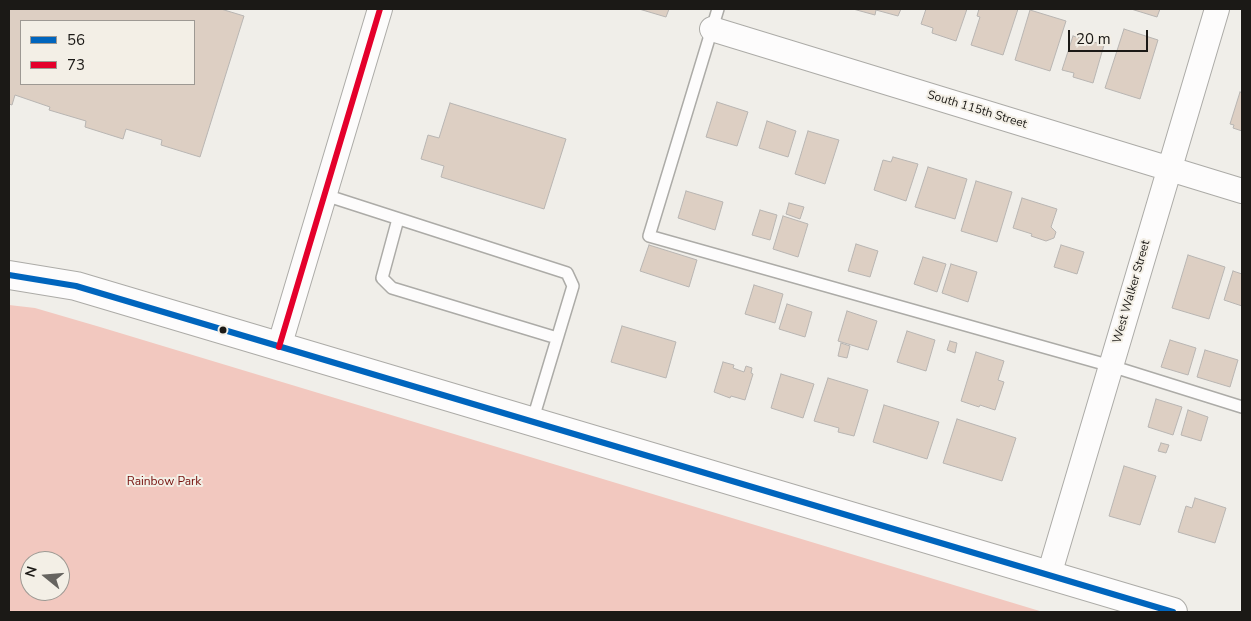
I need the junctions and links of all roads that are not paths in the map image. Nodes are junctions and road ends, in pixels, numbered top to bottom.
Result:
1 (380, 9) edge
2 (1217, 9) edge
3 (715, 19) edge
4 (1169, 168) junction
5 (1242, 191) edge
6 (325, 195) junction
7 (398, 219) junction
8 (9, 275) edge
9 (557, 338) junction
10 (279, 347) junction
11 (1110, 366) junction
12 (1242, 407) edge
13 (532, 422) junction
14 (1049, 575) junction
15 (1173, 612) edge

1 - 6 street
2 - 4 street, West Walker Street
3 - 4 street, South 115th Street
3 - 11 lane
4 - 5 street, South 115th Street
4 - 11 street, West Walker Street
6 - 7 lane
6 - 10 street
7 - 9 lane
7 - 9 lane
8 - 10 street
9 - 13 lane
10 - 13 street
11 - 12 lane
11 - 14 street, West Walker Street
13 - 14 street
14 - 15 street

